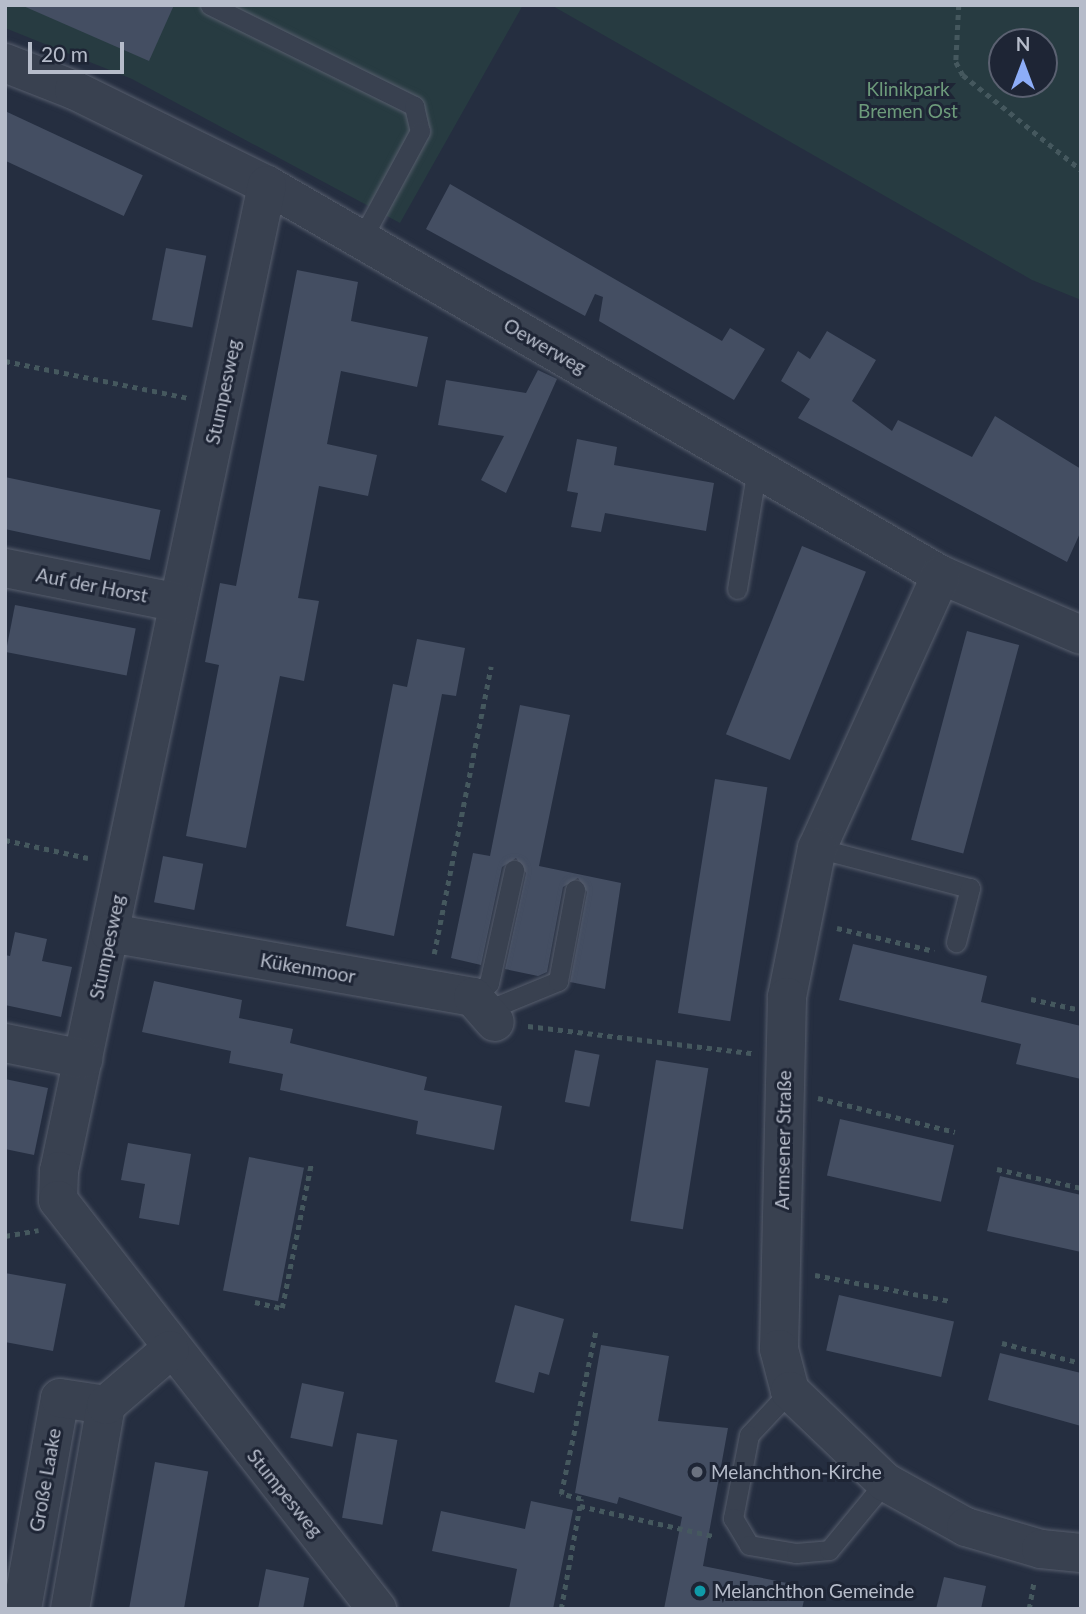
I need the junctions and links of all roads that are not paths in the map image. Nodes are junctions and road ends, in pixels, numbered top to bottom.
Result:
1 (210, 5) edge
2 (5, 63) edge
3 (267, 185) junction
4 (361, 240) junction
5 (757, 468) junction
6 (5, 568) edge
7 (941, 575) junction
8 (737, 589) dead end
9 (179, 603) junction
10 (1081, 635) edge
11 (817, 848) junction
12 (514, 870) dead end
13 (575, 890) dead end
14 (110, 933) junction
15 (948, 947) road end
16 (485, 1010) junction
17 (5, 1043) edge
18 (83, 1059) junction
19 (170, 1350) junction
20 (790, 1391) junction
21 (106, 1405) junction
22 (885, 1482) junction
23 (1081, 1553) edge
24 (22, 1609) edge
25 (70, 1609) edge
26 (377, 1609) edge

1 - 4 lane
2 - 3 street, Oewerweg
3 - 4 street, Oewerweg
3 - 9 street, Stumpesweg
4 - 5 street, Oewerweg
5 - 7 street, Oewerweg
5 - 8 lane
6 - 9 street, Auf der Horst
7 - 10 street, Oewerweg
7 - 11 street, Armsener Straße
9 - 14 street, Stumpesweg
11 - 15 lane
11 - 20 street, Armsener Straße
12 - 16 lane
13 - 16 lane
14 - 16 street, Kükenmoor
14 - 18 street, Stumpesweg
17 - 18 street
18 - 19 street, Stumpesweg
19 - 21 street
19 - 26 street, Stumpesweg
20 - 22 street
20 - 22 lane
21 - 24 street, Große Laake
21 - 25 street
22 - 23 street

